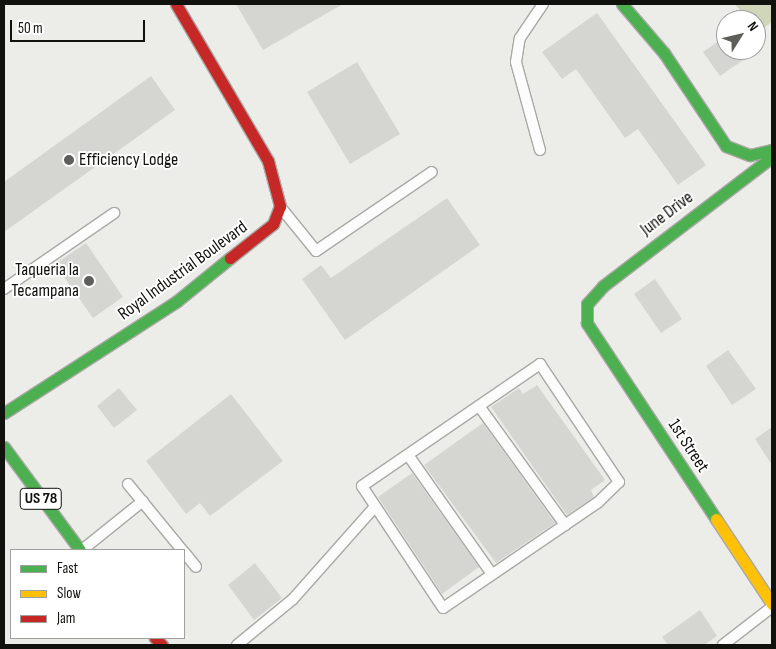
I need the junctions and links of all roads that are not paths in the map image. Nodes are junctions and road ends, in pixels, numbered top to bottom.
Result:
1 (176, 4) edge
2 (543, 4) edge
3 (622, 4) edge
4 (540, 150) dead end
5 (772, 150) edge
6 (772, 156) edge
7 (432, 172) dead end
8 (280, 206) junction
9 (114, 213) dead end
10 (4, 289) edge
11 (587, 304) joint
12 (479, 406) junction
13 (4, 413) edge
14 (4, 448) edge
15 (408, 455) junction
16 (128, 484) dead end
17 (142, 502) junction
18 (373, 508) junction
19 (565, 525) junction
20 (76, 549) edge
21 (181, 549) edge
22 (185, 553) edge
23 (196, 567) dead end
24 (492, 574) junction
25 (772, 605) edge
26 (237, 645) edge
27 (723, 645) edge

1 - 8 street
2 - 4 lane
3 - 5 street
6 - 11 street, June Drive
7 - 8 lane
8 - 13 street, Royal Industrial Boulevard
9 - 10 lane
11 - 25 street, 1st Street
12 - 15 lane
12 - 19 lane
12 - 19 lane
14 - 20 street, US 78
15 - 18 lane
15 - 24 lane
16 - 17 lane
17 - 20 lane
17 - 21 lane
18 - 24 lane
18 - 26 lane
19 - 24 lane
22 - 23 lane
25 - 27 lane

